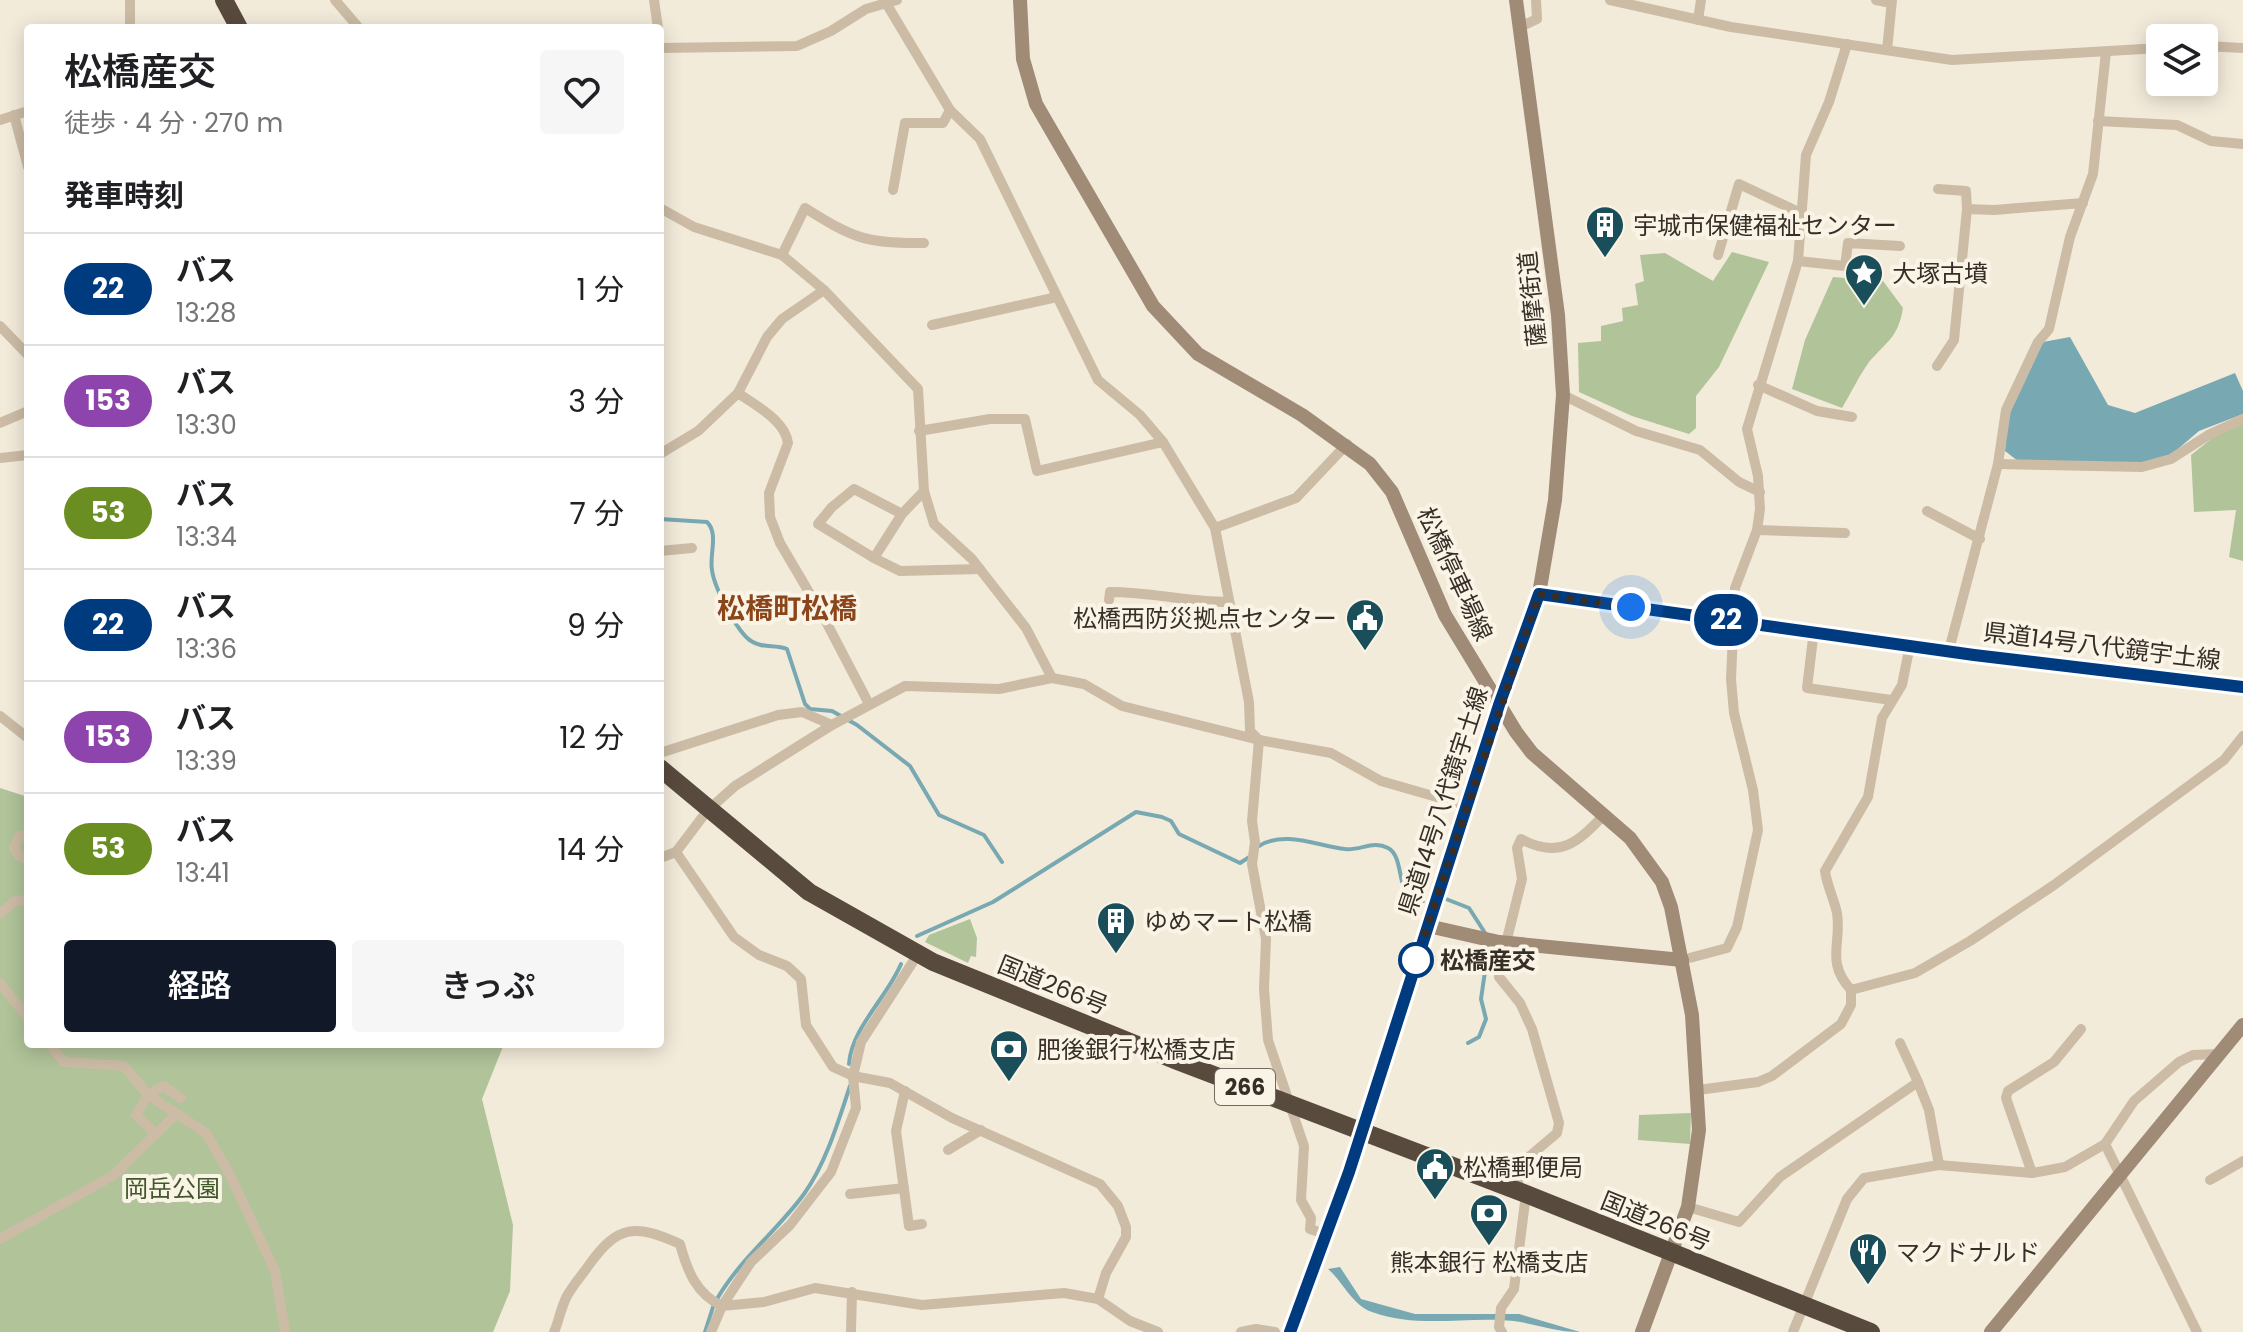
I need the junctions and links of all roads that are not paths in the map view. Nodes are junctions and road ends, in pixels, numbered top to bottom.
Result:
1 (130, 0) edge
2 (224, 0) edge
3 (335, 0) edge
4 (654, 0) edge
5 (897, 0) edge
6 (1020, 0) edge
7 (1516, 0) edge
8 (1536, 0) edge
9 (1610, 0) edge
10 (1701, 0) edge
11 (1876, 0) edge
12 (1892, 2) edge
13 (886, 3) junction
14 (863, 4) edge
15 (1698, 20) junction
16 (130, 24) edge
17 (237, 24) edge
18 (356, 24) edge
19 (657, 24) edge
20 (1520, 27) junction
21 (1847, 44) junction
22 (664, 45) edge
23 (2218, 47) edge
24 (2243, 48) edge
25 (2146, 49) edge
26 (1887, 50) junction
27 (2106, 52) junction
28 (950, 110) junction
29 (24, 112) edge
30 (14, 115) junction
31 (0, 120) edge
32 (2098, 121) junction
33 (2243, 144) edge
34 (24, 152) edge
35 (1938, 189) dead end
36 (893, 190) dead end
37 (2083, 203) junction
38 (1967, 209) junction
39 (664, 210) edge
40 (1801, 213) junction
41 (924, 243) dead end
42 (1900, 246) dead end
43 (782, 255) junction
44 (1718, 255) dead end
45 (1798, 261) junction
46 (824, 290) junction
47 (1057, 297) junction
48 (932, 325) dead end
49 (0, 326) edge
50 (24, 351) edge
51 (1937, 366) dead end
52 (1758, 385) junction
53 (738, 393) junction
54 (1563, 395) junction
55 (24, 413) edge
56 (1852, 417) dead end
57 (2243, 419) edge
58 (0, 423) edge
59 (919, 431) junction
60 (1163, 442) junction
61 (1347, 444) junction
62 (664, 452) edge
63 (24, 455) edge
64 (0, 458) edge
65 (1998, 464) junction
66 (924, 491) junction
67 (1760, 492) junction
68 (1927, 511) dead end
69 (902, 514) junction
70 (1215, 528) junction
71 (1757, 530) junction
72 (1845, 533) dead end
73 (1980, 539) junction
74 (692, 548) dead end
75 (664, 551) edge
76 (874, 558) junction
77 (980, 569) junction
78 (1539, 594) junction
79 (1109, 600) dead end
80 (1228, 602) junction
81 (1732, 621) junction
82 (1814, 630) junction
83 (1910, 645) junction
84 (1949, 650) junction
85 (1052, 678) junction
86 (2243, 687) edge
87 (1891, 700) junction
88 (869, 704) junction
89 (1499, 705) junction
90 (0, 716) edge
91 (836, 724) junction
92 (24, 735) edge
93 (2243, 736) edge
94 (1259, 740) junction
95 (664, 752) edge
96 (664, 772) edge
97 (1468, 806) junction
98 (707, 811) junction
99 (1605, 814) junction
100 (24, 835) edge
101 (676, 852) junction
102 (664, 856) edge
103 (24, 858) edge
104 (24, 900) edge
105 (0, 914) edge
106 (1428, 926) junction
107 (1495, 942) junction
108 (918, 954) junction
109 (1682, 960) junction
110 (0, 983) edge
111 (1851, 990) junction
112 (24, 1013) edge
113 (2243, 1025) edge
114 (2081, 1029) dead end
115 (1900, 1043) dead end
116 (52, 1048) edge
117 (2219, 1054) junction
118 (853, 1076) junction
119 (1918, 1082) junction
120 (1698, 1090) junction
121 (905, 1091) junction
122 (148, 1095) junction
123 (181, 1098) dead end
124 (1292, 1104) junction
125 (176, 1114) junction
126 (981, 1130) junction
127 (1361, 1131) junction
128 (156, 1134) junction
129 (2105, 1144) junction
130 (948, 1150) dead end
131 (2243, 1161) edge
132 (1939, 1165) junction
133 (2032, 1173) junction
134 (2120, 1175) junction
135 (2210, 1180) dead end
136 (904, 1188) junction
137 (1521, 1192) junction
138 (850, 1194) dead end
139 (1688, 1207) junction
140 (922, 1224) dead end
141 (1325, 1234) junction
142 (0, 1239) edge
143 (1673, 1254) junction
144 (852, 1292) junction
145 (1098, 1299) junction
146 (722, 1306) junction
147 (1804, 1306) junction
148 (1501, 1330) edge
149 (285, 1332) edge
150 (554, 1332) edge
151 (711, 1332) edge
152 (851, 1332) edge
153 (1158, 1332) edge
154 (1241, 1332) edge
155 (1275, 1332) edge
156 (1290, 1332) edge
157 (1642, 1332) edge
158 (1793, 1332) edge
159 (1871, 1332) edge
160 (1991, 1332) edge
161 (2197, 1332) edge

1 - 16 street
2 - 17 highway
3 - 18 street
4 - 19 street
5 - 13 street
6 - 61 main road, 松橋停車場線
7 - 20 main road, 薩摩街道
8 - 20 street
9 - 15 street
10 - 15 street
11 - 12 street
12 - 26 street
13 - 14 street
13 - 28 street
14 - 22 street
15 - 21 street
20 - 54 main road, 薩摩街道
21 - 26 street
21 - 40 street
23 - 24 street
25 - 27 street
26 - 27 street
27 - 32 street
28 - 36 street
28 - 47 street
29 - 30 street
30 - 31 street
30 - 34 street
32 - 33 street
32 - 37 street
35 - 38 street
37 - 38 street
37 - 65 street
38 - 51 street
39 - 43 street
40 - 44 street
40 - 45 street
41 - 43 street
42 - 45 street
43 - 46 street
45 - 52 street
46 - 53 street
46 - 59 street
47 - 48 street
47 - 60 street
49 - 50 street
52 - 56 street
52 - 67 street
53 - 62 street
53 - 88 street
54 - 67 street
54 - 78 main road, 薩摩街道
55 - 58 street
57 - 65 street
59 - 60 street
59 - 66 street
60 - 70 street
61 - 70 street
61 - 89 main road, 松橋停車場線
63 - 64 street
65 - 73 street
66 - 69 street
66 - 77 street
67 - 71 street
68 - 73 street
69 - 76 street
69 - 76 street
70 - 80 street
71 - 72 street
71 - 81 street
73 - 84 street
74 - 75 street
76 - 77 street
77 - 85 street
78 - 81 main road, 県道14号八代鏡宇土線
78 - 89 main road, 県道14号八代鏡宇土線
79 - 80 street
80 - 94 street
81 - 82 main road, 県道14号八代鏡宇土線
81 - 109 street
82 - 83 main road, 県道14号八代鏡宇土線
82 - 87 street
83 - 84 main road, 県道14号八代鏡宇土線
83 - 87 street
84 - 86 main road, 県道14号八代鏡宇土線
85 - 88 street
85 - 94 street
87 - 111 street
88 - 91 street
89 - 97 main road, 県道14号八代鏡宇土線
89 - 99 main road, 松橋停車場線
90 - 92 street
91 - 95 street
91 - 98 street
93 - 111 street
94 - 97 street
94 - 124 street
96 - 98 highway, 国道266号 / 266
97 - 106 main road, 県道14号八代鏡宇土線
98 - 101 street
98 - 108 highway, 国道266号 / 266
99 - 107 street
99 - 109 main road, 松橋停車場線
100 - 103 street
101 - 102 street
101 - 118 street
104 - 105 street
106 - 107 main road
106 - 127 main road, 県道14号八代鏡宇土線
107 - 109 main road
107 - 137 street
108 - 118 street
108 - 124 highway, 国道266号 / 266
109 - 120 main road, 松橋停車場線
110 - 112 street
111 - 120 street
113 - 117 main road
114 - 133 street
115 - 119 street
116 - 122 street
117 - 129 street
117 - 134 main road
118 - 121 street
118 - 146 street
119 - 132 street
119 - 139 street
120 - 139 main road, 松橋停車場線
121 - 126 street
121 - 136 street
122 - 123 street
122 - 125 street
122 - 128 street
124 - 127 highway, 国道266号 / 266
124 - 141 street
125 - 128 street
125 - 149 street
126 - 130 street
126 - 145 street
127 - 137 highway, 国道266号 / 266
127 - 141 main road, 県道14号八代鏡宇土線
128 - 142 street
129 - 133 street
129 - 134 street
131 - 135 street
132 - 133 street
132 - 147 street
134 - 160 main road
134 - 161 street
136 - 138 street
136 - 140 street
137 - 143 highway, 国道266号 / 266
137 - 148 street
139 - 143 main road, 松橋停車場線
141 - 156 main road, 県道14号八代鏡宇土線
143 - 147 highway, 国道266号 / 266
143 - 157 main road, 松橋停車場線
144 - 145 street
144 - 146 street
144 - 152 street
145 - 153 street
146 - 150 street
146 - 151 street
147 - 158 street
147 - 159 highway, 国道266号 / 266
154 - 155 street

